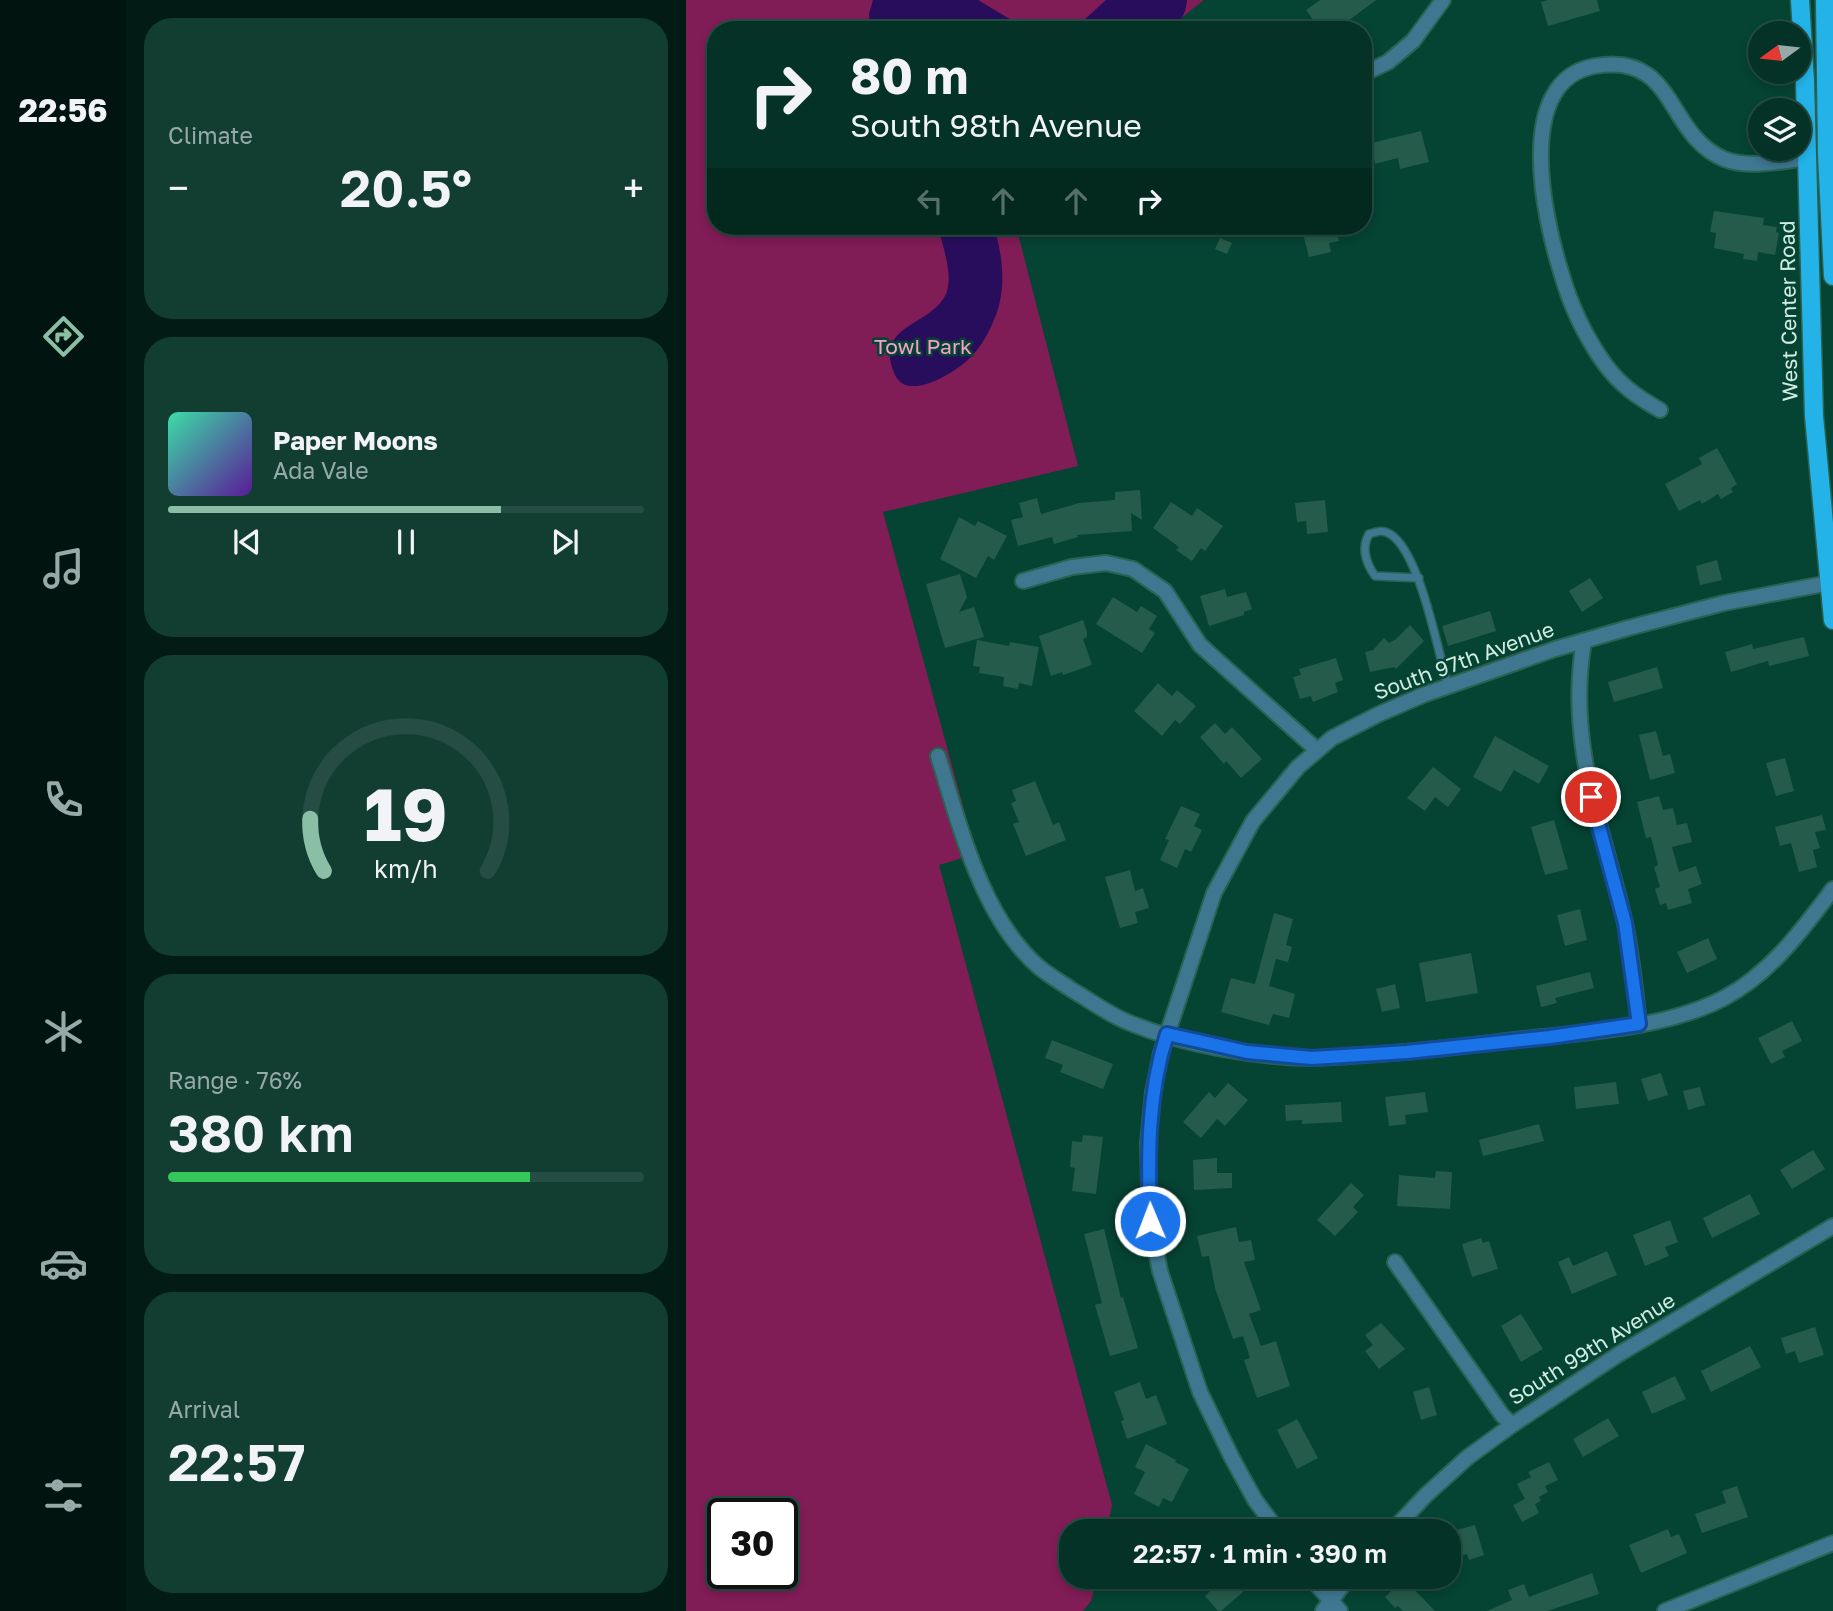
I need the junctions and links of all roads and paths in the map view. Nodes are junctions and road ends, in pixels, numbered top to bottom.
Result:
1 (1443, 0) edge
2 (1800, 0) edge
3 (1825, 0) edge
4 (1372, 70) edge
5 (1805, 98) edge
6 (1776, 161) edge
7 (1808, 161) edge
8 (1833, 276) edge
9 (1660, 410) dead end
10 (1419, 578) junction
11 (1023, 581) dead end
12 (1829, 583) junction
13 (1833, 620) edge
14 (1584, 641) junction
15 (1448, 686) junction
16 (1317, 750) junction
17 (938, 756) dead end
18 (1833, 889) edge
19 (1639, 1024) junction
20 (1167, 1034) junction
21 (1833, 1226) edge
22 (1395, 1262) dead end
23 (1512, 1425) junction
24 (1269, 1519) edge
25 (1403, 1519) edge
26 (1833, 1543) edge
27 (1319, 1589) edge
28 (1342, 1589) edge
29 (1332, 1608) edge
30 (1665, 1611) edge

1 - 4 street
2 - 5 main road, West Center Road
3 - 8 main road, West Center Road
6 - 9 street
7 - 12 main road, West Center Road
10 - 10 lane
10 - 15 lane
11 - 16 street
12 - 13 main road, West Center Road
12 - 14 street, South 97th Avenue
14 - 15 street, South 97th Avenue
14 - 19 street
15 - 16 street, South 97th Avenue
16 - 20 street, South 97th Avenue
17 - 20 street
18 - 19 street
19 - 20 street
20 - 24 street, South 97th Avenue
21 - 23 street, South 99th Avenue
22 - 23 street
23 - 25 street, South 99th Avenue
26 - 30 street
27 - 29 street
28 - 29 street

